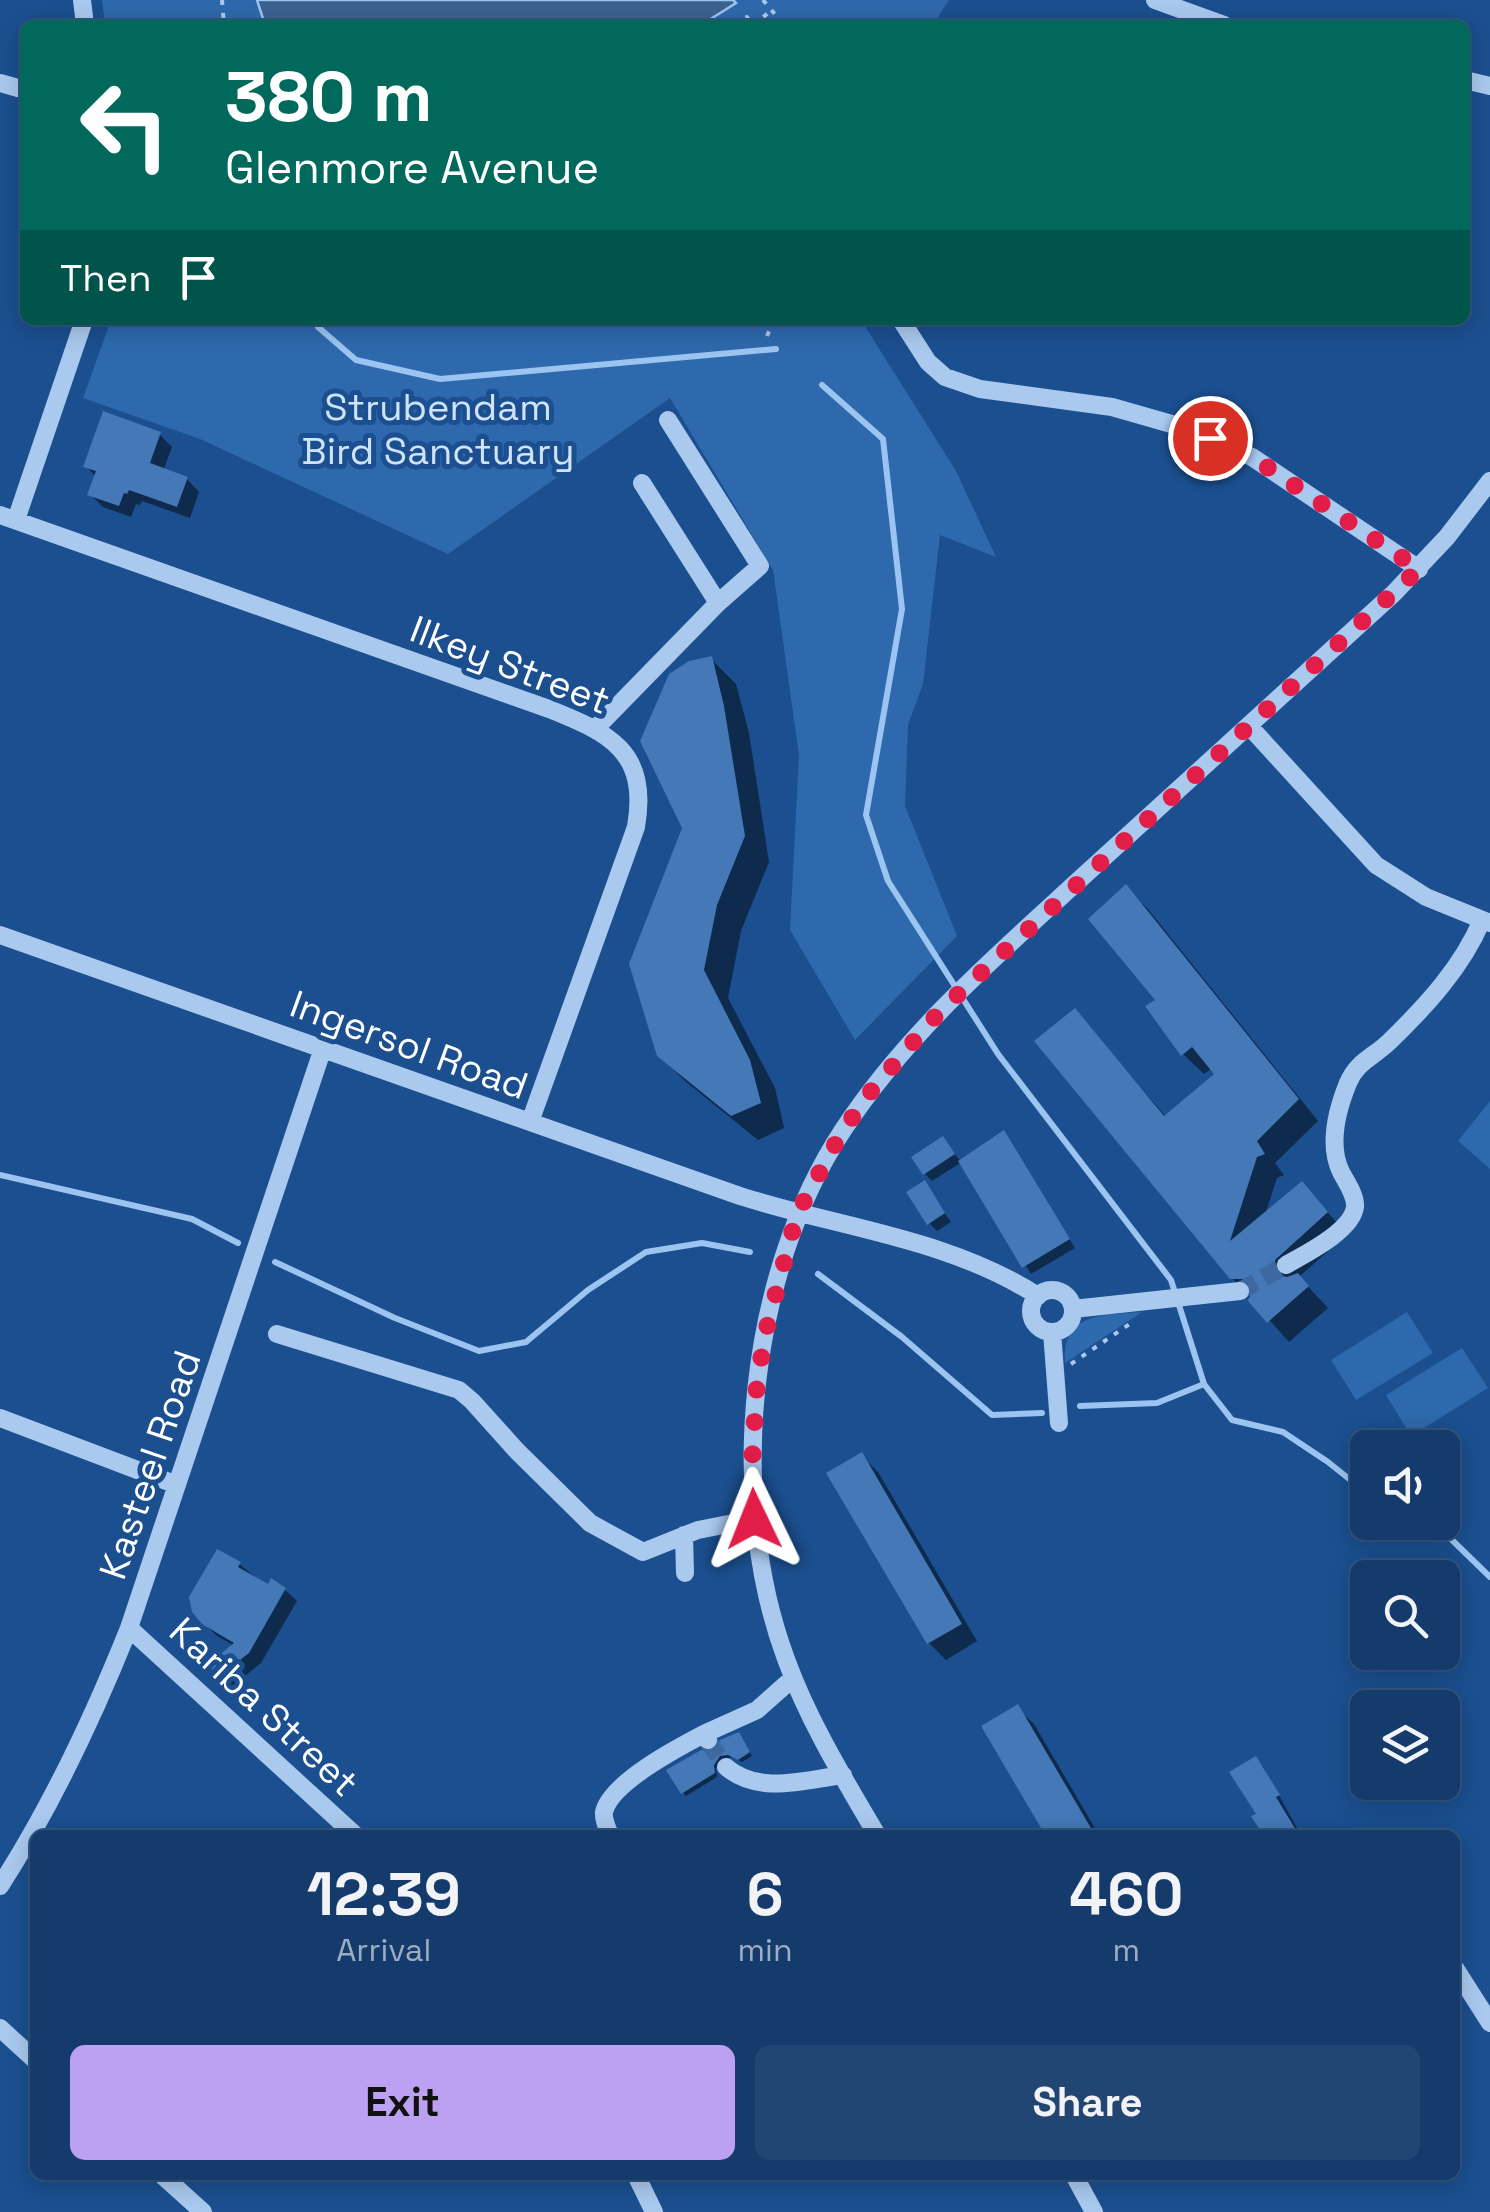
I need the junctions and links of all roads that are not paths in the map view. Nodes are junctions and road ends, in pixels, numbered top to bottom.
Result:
1 (1155, 0) edge
2 (1210, 20) edge
3 (82, 325) edge
4 (904, 325) edge
5 (668, 420) dead end
6 (1490, 480) edge
7 (642, 484) dead end
8 (8, 518) edge
9 (1419, 569) junction
10 (718, 603) junction
11 (1249, 726) junction
12 (596, 729) junction
13 (1486, 921) edge
14 (0, 935) edge
15 (323, 1048) junction
16 (530, 1122) junction
17 (797, 1214) junction
18 (1286, 1265) tunnel mouth
19 (1240, 1291) tunnel mouth
20 (1038, 1296) junction
21 (1072, 1309) junction
22 (1052, 1332) junction
23 (277, 1334) dead end
24 (0, 1418) edge
25 (1059, 1423) dead end
26 (177, 1485) junction
27 (754, 1519) junction
28 (684, 1534) junction
29 (685, 1572) dead end
30 (129, 1628) junction
31 (794, 1678) junction
32 (726, 1767) tunnel mouth
33 (843, 1775) junction
34 (32, 1830) edge
35 (350, 1830) edge
36 (608, 1830) edge
37 (873, 1830) edge
38 (30, 1834) edge
39 (0, 1886) edge
40 (1460, 1976) edge
41 (1490, 2023) edge
42 (0, 2028) edge
43 (30, 2055) edge
44 (168, 2180) edge
45 (638, 2180) edge
46 (1077, 2180) edge
47 (203, 2212) edge
48 (654, 2212) edge
49 (1094, 2212) edge

1 - 2 street
3 - 8 street
4 - 9 street
5 - 10 street
6 - 9 street
7 - 10 street
8 - 12 street, Ilkey Street
9 - 11 street
10 - 12 street
11 - 13 street
11 - 17 street
12 - 16 street, Ilkey Street
13 - 18 street
14 - 15 street, Ingersol Road
15 - 16 street, Ingersol Road
15 - 26 street, Kasteel Road
16 - 17 street, Ingersol Road
17 - 20 street, Ingersol Road
17 - 27 street
19 - 21 street
20 - 21 street
20 - 22 street
21 - 22 street
22 - 25 street
23 - 28 street
24 - 26 street
26 - 30 street, Kasteel Road
27 - 28 street
27 - 31 street
28 - 29 street
30 - 34 street, Kasteel Road
30 - 35 street, Kariba Street
31 - 33 street
31 - 36 street
32 - 33 street
33 - 37 street
38 - 39 street, Kasteel Road
40 - 41 street
42 - 43 street
44 - 47 street
45 - 48 street
46 - 49 street

